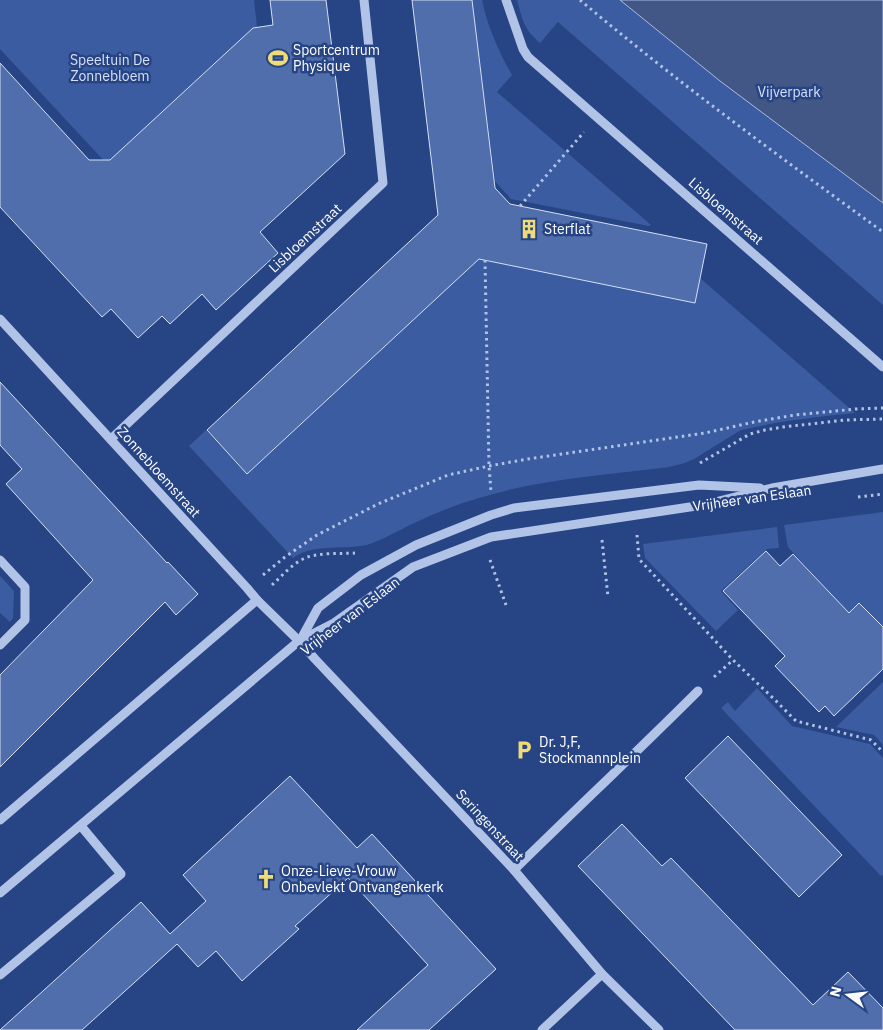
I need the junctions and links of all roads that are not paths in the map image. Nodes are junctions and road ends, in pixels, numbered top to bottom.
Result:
1 (364, 0) edge
2 (506, 0) edge
3 (0, 319) edge
4 (883, 367) edge
5 (111, 439) junction
6 (883, 469) edge
7 (772, 488) junction
8 (0, 560) edge
9 (256, 600) junction
10 (300, 641) junction
11 (0, 645) edge
12 (698, 691) road end
13 (0, 820) edge
14 (81, 826) junction
15 (514, 870) junction
16 (0, 893) edge
17 (602, 974) junction
18 (0, 976) edge
19 (542, 1030) edge
20 (658, 1030) edge

1 - 5 street, Lisbloemstraat
2 - 4 street, Lisbloemstraat
3 - 5 street, Zonnebloemstraat
5 - 9 street, Zonnebloemstraat
6 - 7 street, Vrijheer van Eslaan
7 - 10 street, Vrijheer van Eslaan
7 - 10 street, Vrijheer van Eslaan
8 - 11 street
9 - 10 street, Zonnebloemstraat
9 - 13 street
10 - 14 street, Vrijheer van Eslaan
10 - 15 street, Seringenstraat
12 - 15 street
14 - 16 street, Vrijheer van Eslaan
14 - 18 street
15 - 17 street, Seringenstraat
17 - 19 street
17 - 20 street, Seringenstraat

